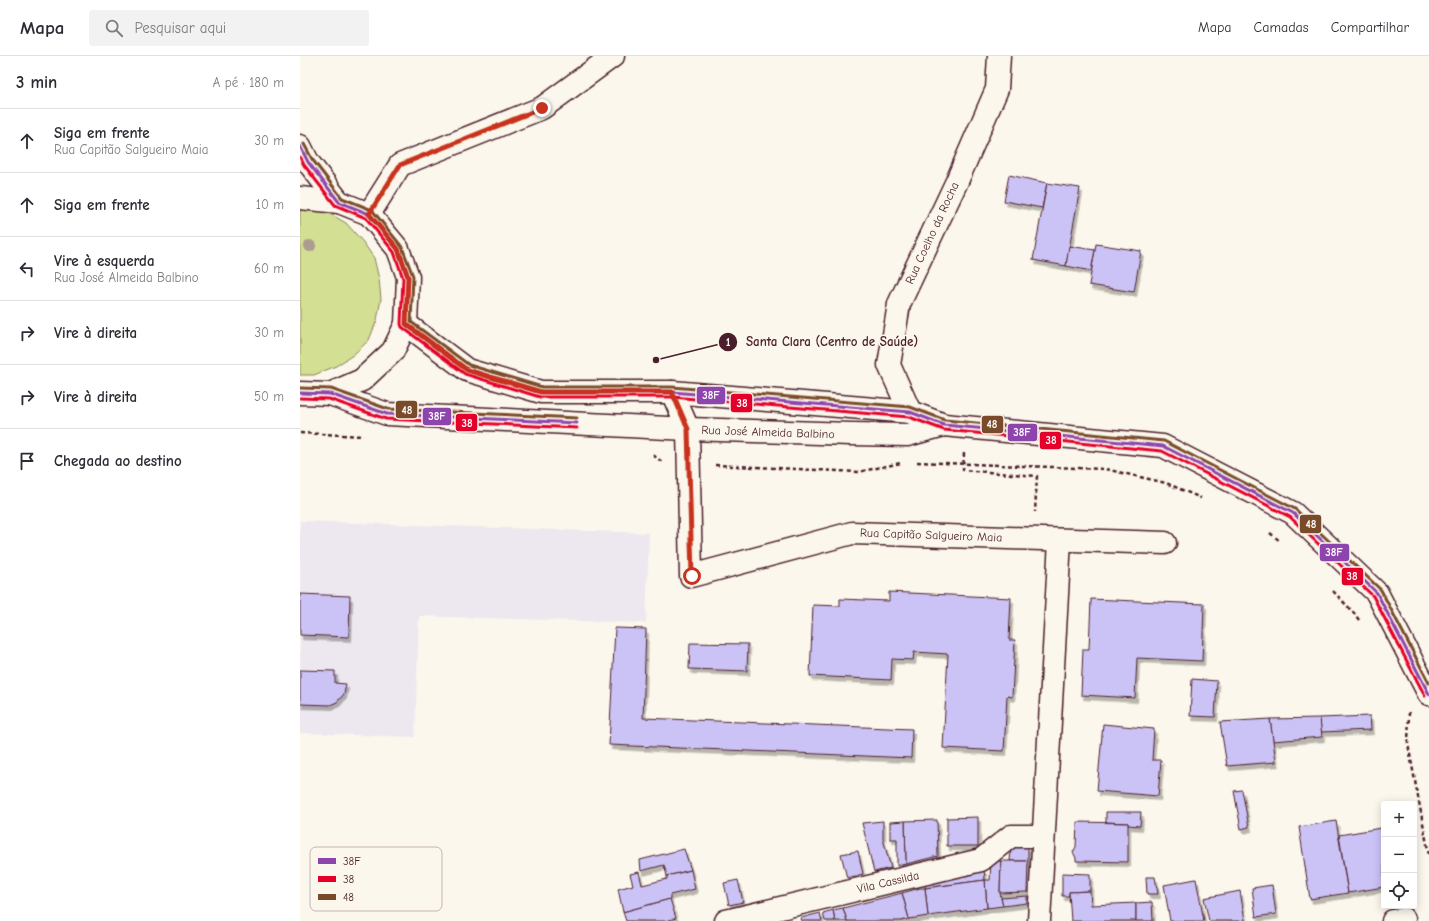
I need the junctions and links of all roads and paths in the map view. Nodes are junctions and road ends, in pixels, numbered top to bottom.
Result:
1 (613, 56) edge
2 (999, 56) edge
3 (300, 146) edge
4 (300, 198) edge
5 (339, 202) junction
6 (369, 214) junction
7 (406, 324) junction
8 (672, 392) junction
9 (300, 393) edge
10 (330, 394) junction
11 (910, 412) junction
12 (944, 425) junction
13 (688, 429) junction
14 (963, 470) dead end
15 (1036, 494) dead end
16 (1060, 540) junction
17 (1165, 543) dead end
18 (1429, 694) edge
19 (1043, 836) junction
20 (726, 921) edge
21 (1039, 921) edge

1 - 6 street
2 - 11 street, Rua Coelho da Rocha
3 - 5 street
4 - 5 street
5 - 6 street
6 - 7 street
7 - 8 street, Rua José Almeida Balbino
7 - 10 street
8 - 11 street, Rua José Almeida Balbino
8 - 13 street
9 - 10 street
10 - 13 street, Rua José Almeida Balbino
11 - 12 street, Rua José Almeida Balbino
12 - 13 street, Rua José Almeida Balbino
12 - 18 street, Rua José Almeida Balbino
13 - 16 street, Rua Capitão Salgueiro Maia
14 - 15 path
16 - 17 street, Rua Capitão Salgueiro Maia
16 - 19 street
19 - 20 street, Vila Cassilda
19 - 21 street

